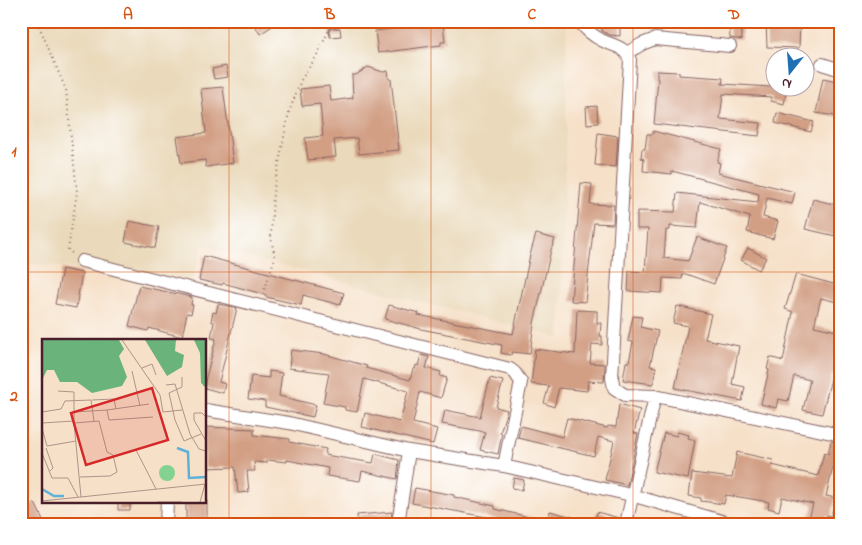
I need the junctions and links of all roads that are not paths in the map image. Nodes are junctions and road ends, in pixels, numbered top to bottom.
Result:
1 (579, 21) edge
2 (730, 46) dead end
3 (627, 53) junction
4 (822, 64) dead end
5 (841, 70) edge
6 (82, 261) road end
7 (656, 396) junction
8 (206, 410) edge
9 (841, 435) edge
10 (409, 451) junction
11 (504, 466) junction
12 (631, 495) junction
13 (167, 502) edge
14 (166, 524) edge
15 (398, 524) edge
16 (626, 524) edge
17 (732, 524) edge

1 - 3 street
2 - 3 street
3 - 7 street
4 - 5 street
6 - 11 street
7 - 9 street
7 - 12 street
8 - 10 street
10 - 11 street
10 - 15 street
11 - 12 street
12 - 16 street
12 - 17 street
13 - 14 street

